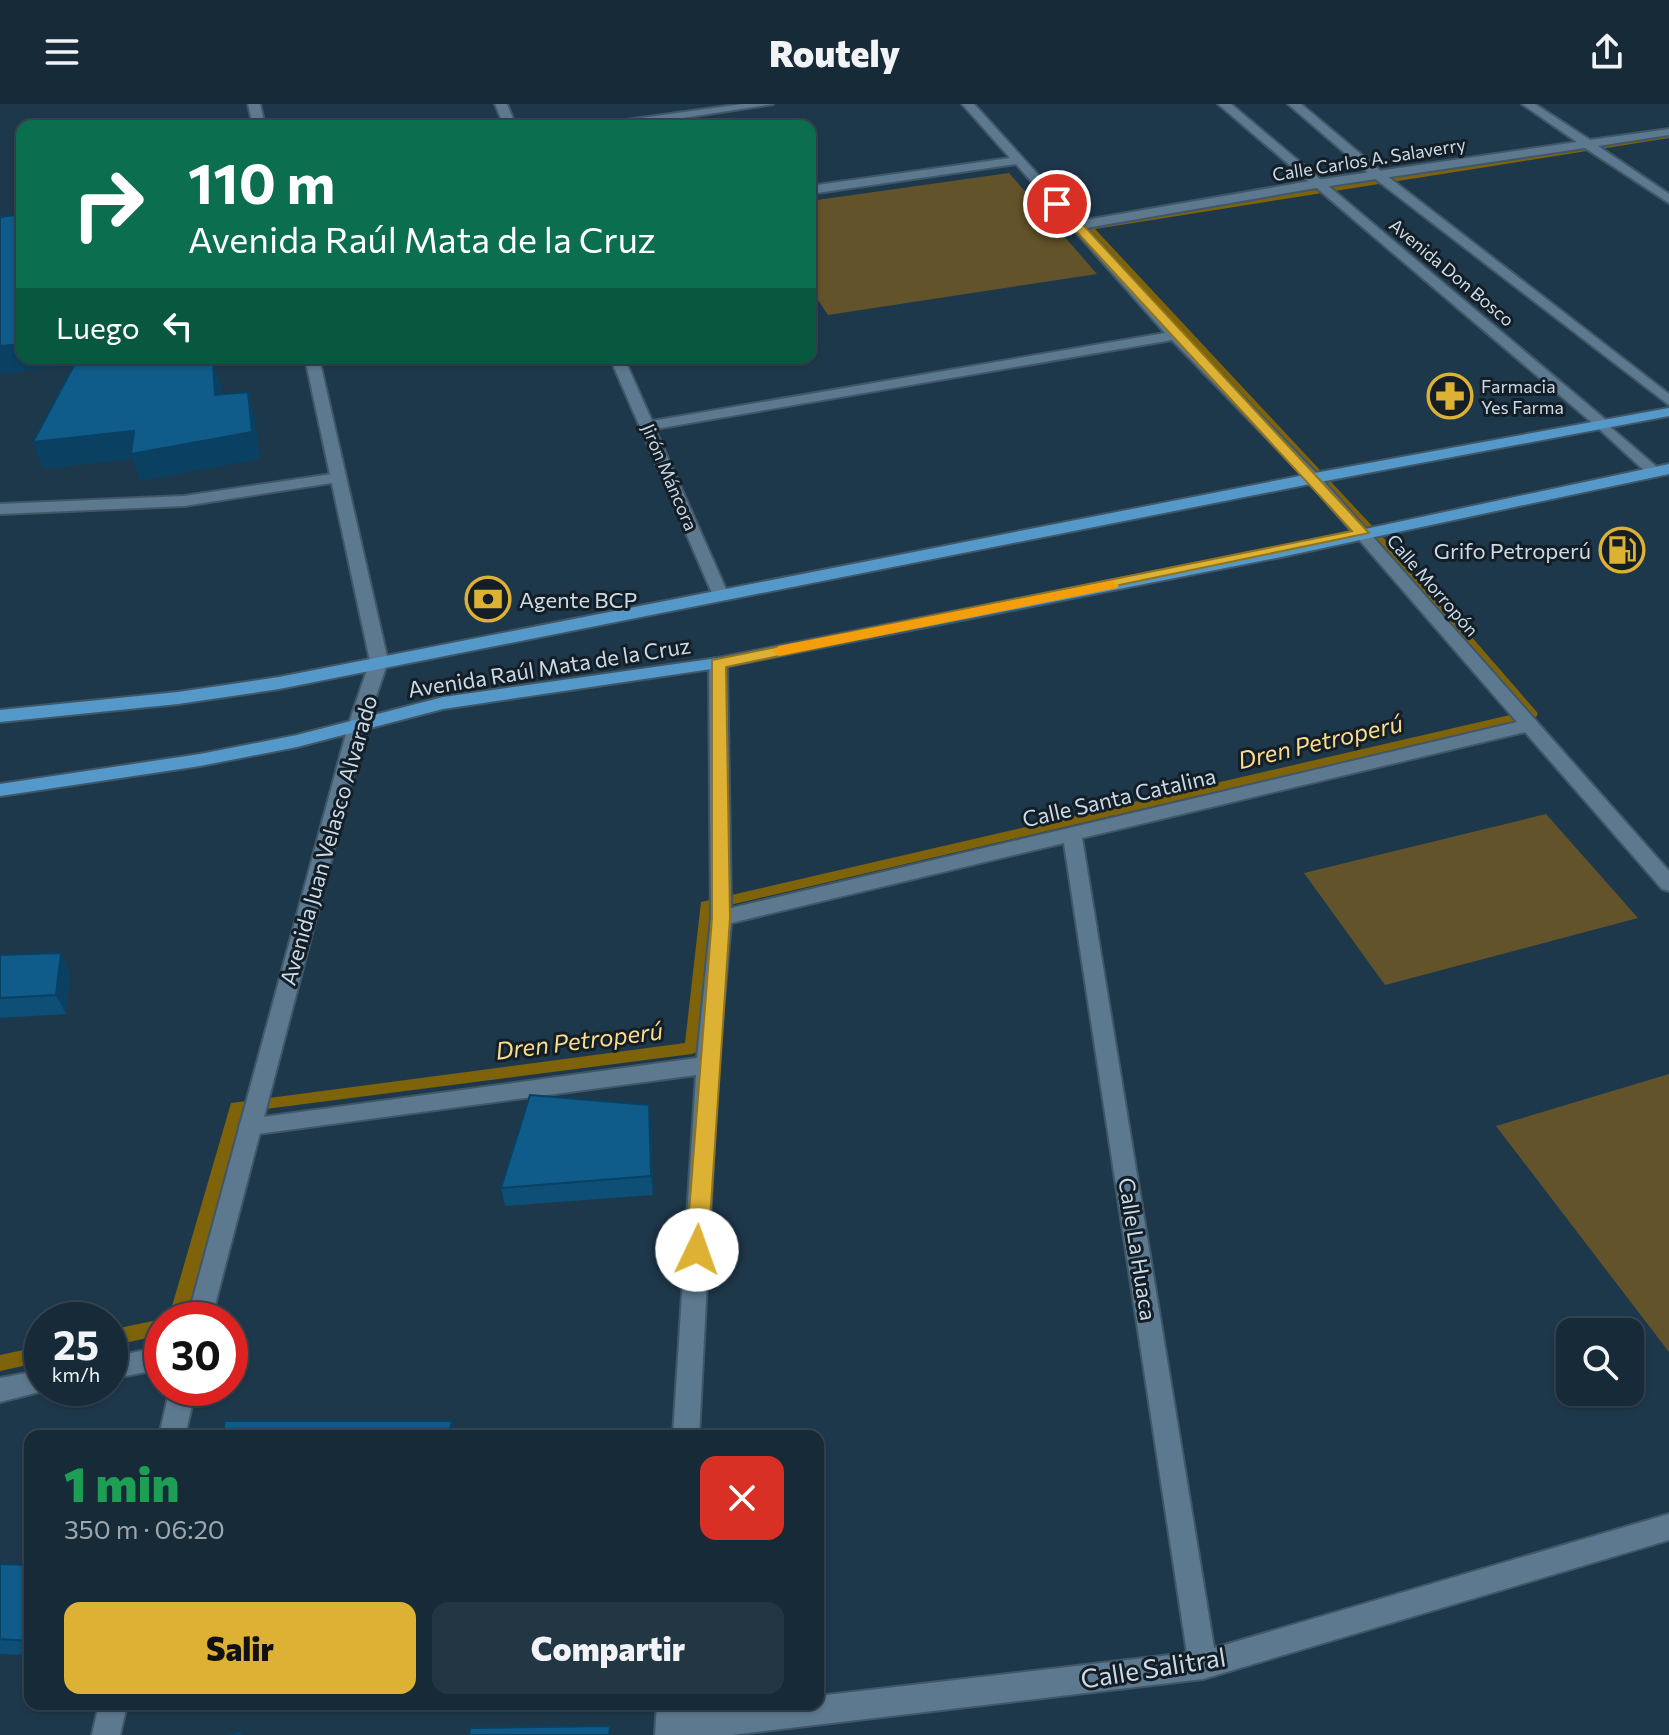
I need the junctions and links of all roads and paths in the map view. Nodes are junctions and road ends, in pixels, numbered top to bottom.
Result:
1 (767, 104) edge
2 (968, 104) edge
3 (1224, 104) edge
4 (1294, 104) edge
5 (1528, 104) edge
6 (649, 120) edge
7 (1669, 132) edge
8 (1588, 145) junction
9 (1020, 160) junction
10 (1378, 175) junction
11 (1316, 184) junction
12 (816, 189) edge
13 (1669, 199) edge
14 (1075, 226) junction
15 (1175, 335) junction
16 (313, 364) edge
17 (620, 364) edge
18 (1669, 401) edge
19 (1669, 412) edge
20 (1601, 423) junction
21 (649, 426) junction
22 (1661, 471) edge
23 (339, 478) junction
24 (1314, 479) junction
25 (0, 509) edge
26 (1362, 533) junction
27 (721, 596) junction
28 (379, 661) junction
29 (718, 663) junction
30 (0, 716) edge
31 (358, 723) junction
32 (1528, 725) junction
33 (0, 790) edge
34 (1072, 833) junction
35 (1669, 884) edge
36 (721, 918) junction
37 (707, 1065) junction
38 (250, 1126) junction
39 (204, 1302) edge
40 (24, 1385) edge
41 (0, 1390) edge
42 (179, 1406) edge
43 (173, 1430) edge
44 (686, 1430) edge
45 (1669, 1527) edge
46 (1203, 1665) junction
47 (824, 1706) edge
48 (112, 1710) edge
49 (782, 1710) edge
50 (670, 1722) edge
51 (106, 1735) edge

1 - 6 street
2 - 9 street, Calle Morropón
3 - 11 street, Avenida Don Bosco
4 - 10 street, Avenida Don Bosco
5 - 8 street
7 - 8 street, Calle Carlos A. Salaverry
8 - 10 street, Calle Carlos A. Salaverry
8 - 13 street
9 - 12 street
9 - 14 street, Calle Morropón
10 - 11 street, Calle Carlos A. Salaverry
10 - 18 street, Avenida Don Bosco
11 - 14 street, Calle Carlos A. Salaverry
11 - 20 street, Avenida Don Bosco
14 - 15 street, Calle Morropón
15 - 21 street
15 - 24 street, Calle Morropón
16 - 23 street
17 - 21 street, Jirón Máncora
19 - 20 main road, Avenida Raúl Mata de la Cruz
20 - 22 street, Avenida Don Bosco
20 - 24 main road, Avenida Raúl Mata de la Cruz
21 - 27 street, Jirón Máncora
22 - 26 main road, Avenida Raúl Mata de la Cruz
23 - 25 street
23 - 28 street
24 - 26 street, Calle Morropón
24 - 27 main road, Avenida Raúl Mata de la Cruz
26 - 29 main road, Avenida Raúl Mata de la Cruz
26 - 32 street, Calle Morropón
27 - 28 main road, Avenida Raúl Mata de la Cruz
28 - 30 main road, Avenida Raúl Mata de la Cruz
28 - 31 street, Avenida Juan Velasco Alvarado
29 - 31 main road, Avenida Raúl Mata de la Cruz
29 - 36 street
31 - 33 main road, Avenida Raúl Mata de la Cruz
31 - 38 street, Avenida Juan Velasco Alvarado
32 - 34 street, Calle Santa Catalina
32 - 35 street, Calle Morropón
34 - 36 street, Calle Santa Catalina
34 - 46 street, Calle La Huaca
36 - 37 street
37 - 38 street
37 - 44 street
38 - 39 street, Avenida Juan Velasco Alvarado
40 - 41 street
42 - 43 street
45 - 46 street, Calle Salitral
46 - 47 street, Calle Salitral
48 - 51 street
49 - 50 street, Calle Salitral

